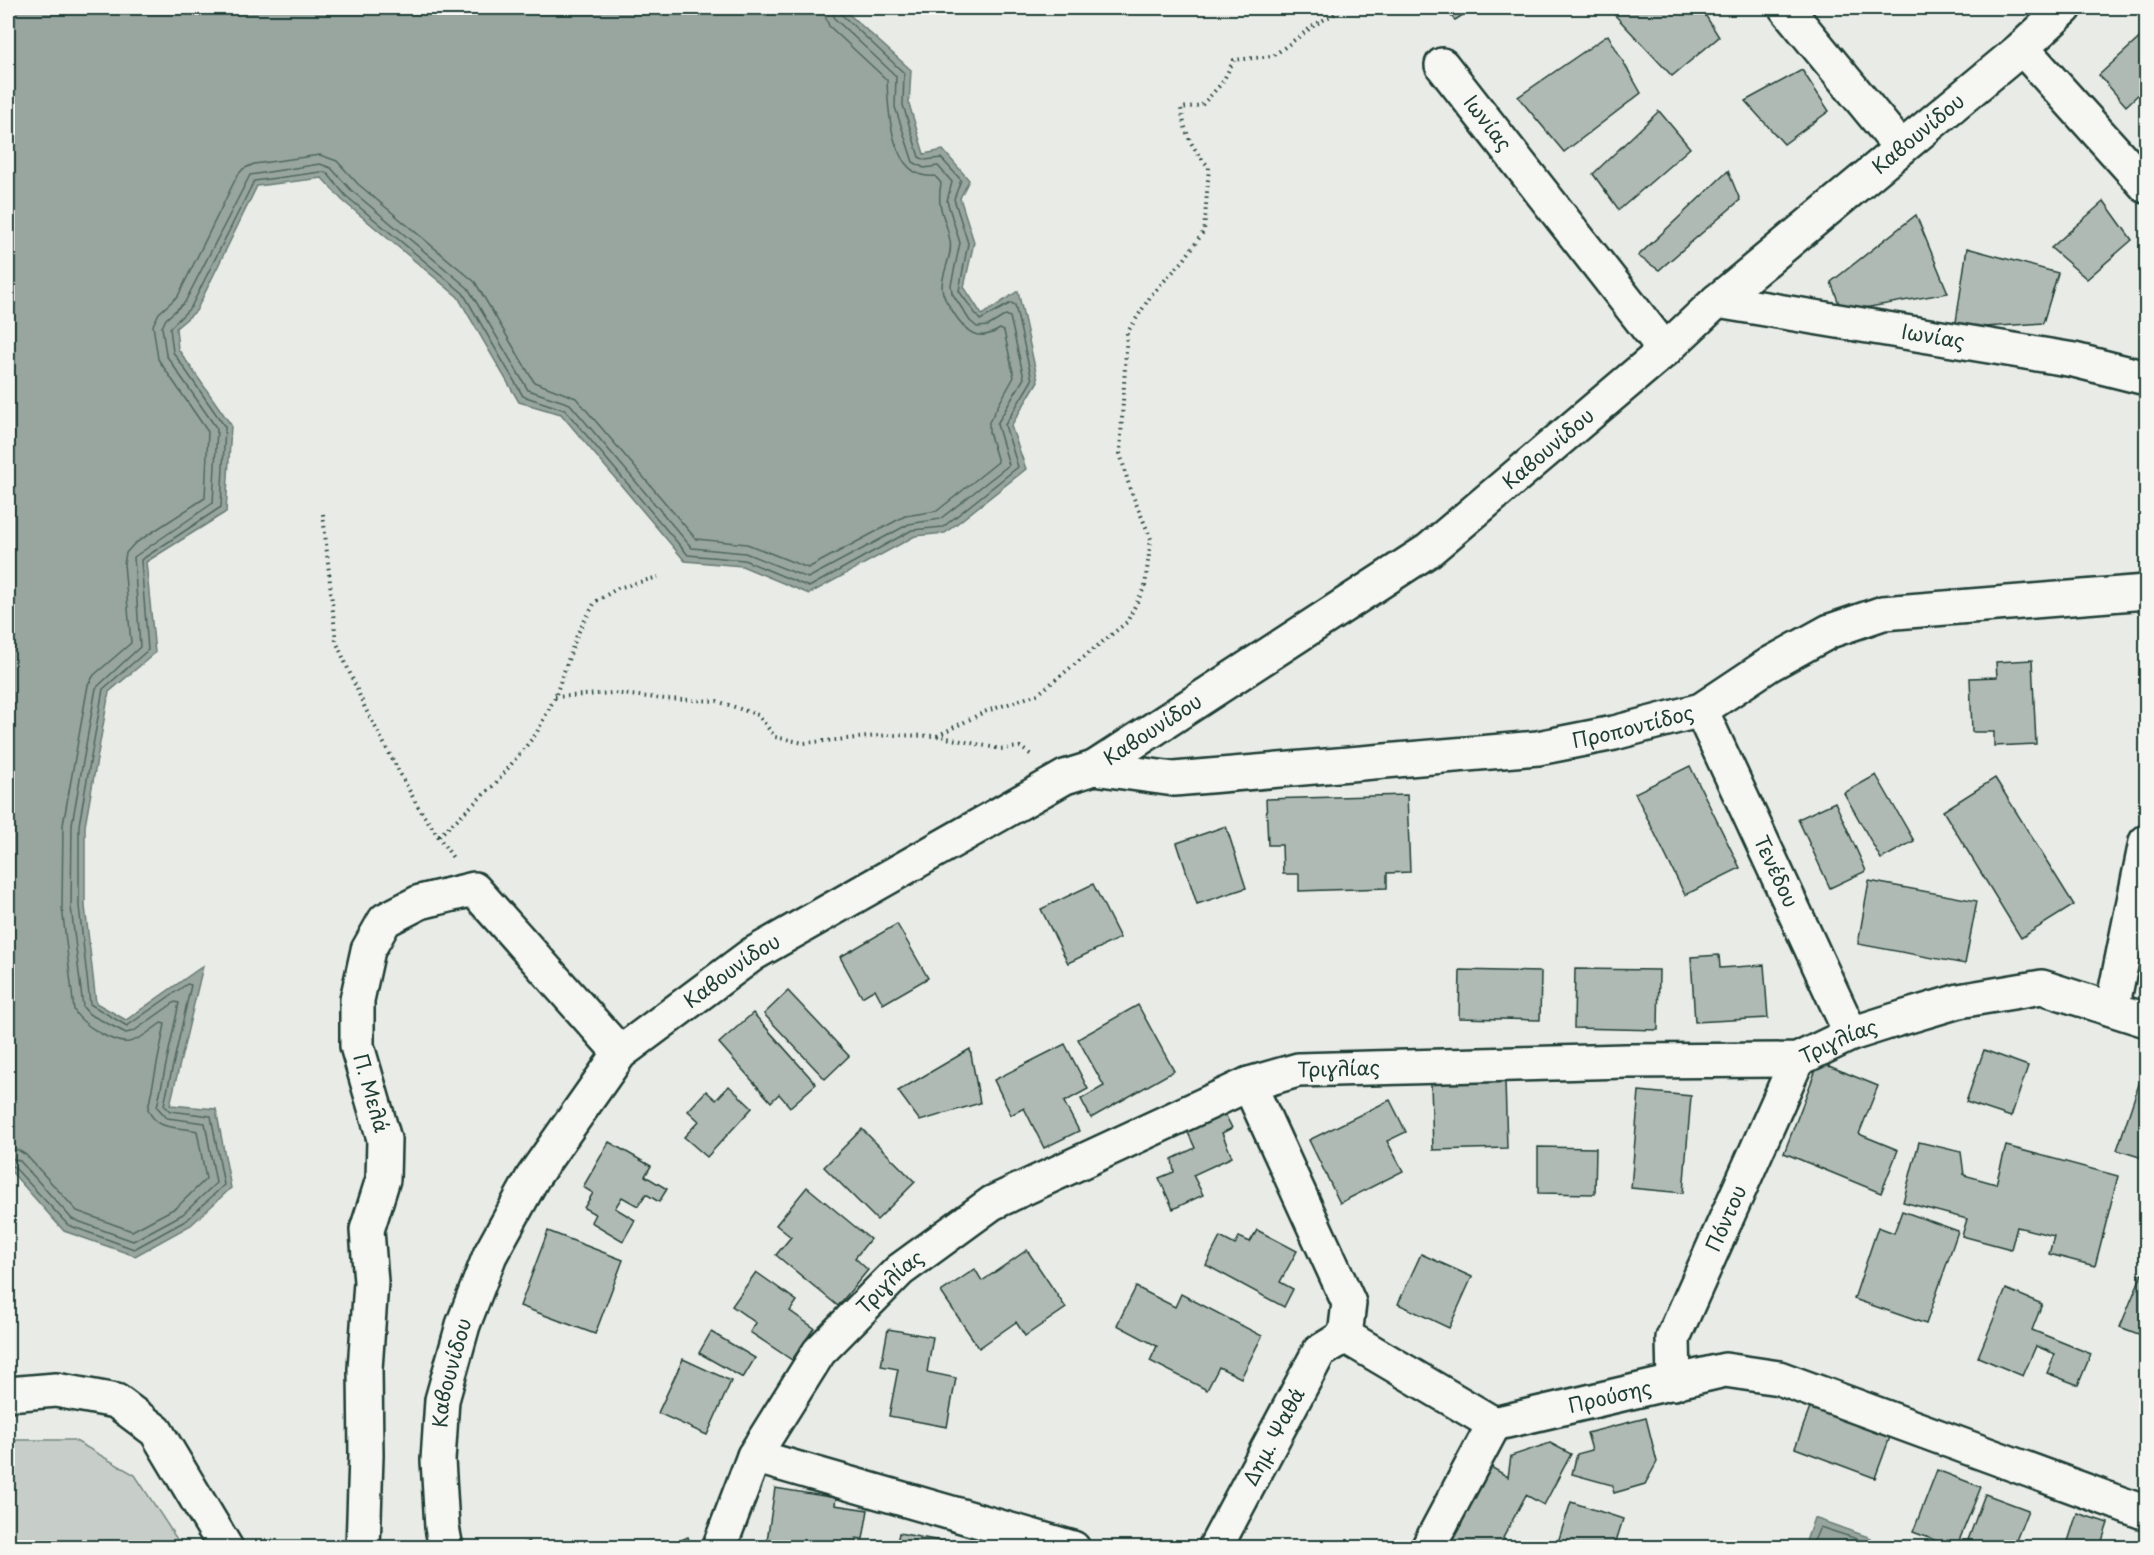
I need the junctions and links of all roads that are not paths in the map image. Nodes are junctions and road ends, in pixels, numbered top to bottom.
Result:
1 (1786, 8) edge
2 (2065, 8) edge
3 (2022, 48) junction
4 (1442, 65) dead end
5 (1901, 148) junction
6 (2146, 186) edge
7 (1717, 301) junction
8 (1665, 350) junction
9 (2146, 378) edge
10 (2146, 592) edge
11 (1701, 710) junction
12 (1080, 772) junction
13 (2146, 842) edge
14 (2112, 1009) junction
15 (2146, 1020) edge
16 (1851, 1034) junction
17 (620, 1053) junction
18 (1797, 1060) junction
19 (1249, 1084) junction
20 (1345, 1336) junction
21 (1674, 1383) junction
22 (8, 1394) edge
23 (1494, 1424) junction
24 (754, 1456) junction
25 (2146, 1513) edge
26 (226, 1548) edge
27 (363, 1548) edge
28 (446, 1548) edge
29 (719, 1548) edge
30 (1073, 1548) edge
31 (1215, 1548) edge
32 (1428, 1548) edge

1 - 5 street
2 - 3 street, Καβουνίδου
3 - 5 street, Καβουνίδου
3 - 6 street
4 - 8 street, Ιωνίας
5 - 7 street, Καβουνίδου
7 - 8 street, Καβουνίδου
7 - 9 street, Ιωνίας
8 - 12 street, Καβουνίδου
10 - 11 street, Προποντίδος
11 - 12 street, Προποντίδος
11 - 16 street, Τενέδου
12 - 17 street, Καβουνίδου
13 - 14 street
14 - 15 street, Τριγλίας
14 - 16 street, Τριγλίας
16 - 18 street, Τριγλίας
17 - 27 street, Π. Μελά
17 - 28 street, Καβουνίδου
18 - 19 street, Τριγλίας
18 - 21 street, Πόντου
19 - 20 street
19 - 24 street, Τριγλίας
20 - 23 street
20 - 31 street, Δημ. Ψαθά
21 - 23 street, Προύσης
21 - 25 street, Προύσης
22 - 26 street
23 - 32 street
24 - 29 street, Τριγλίας
24 - 30 street

